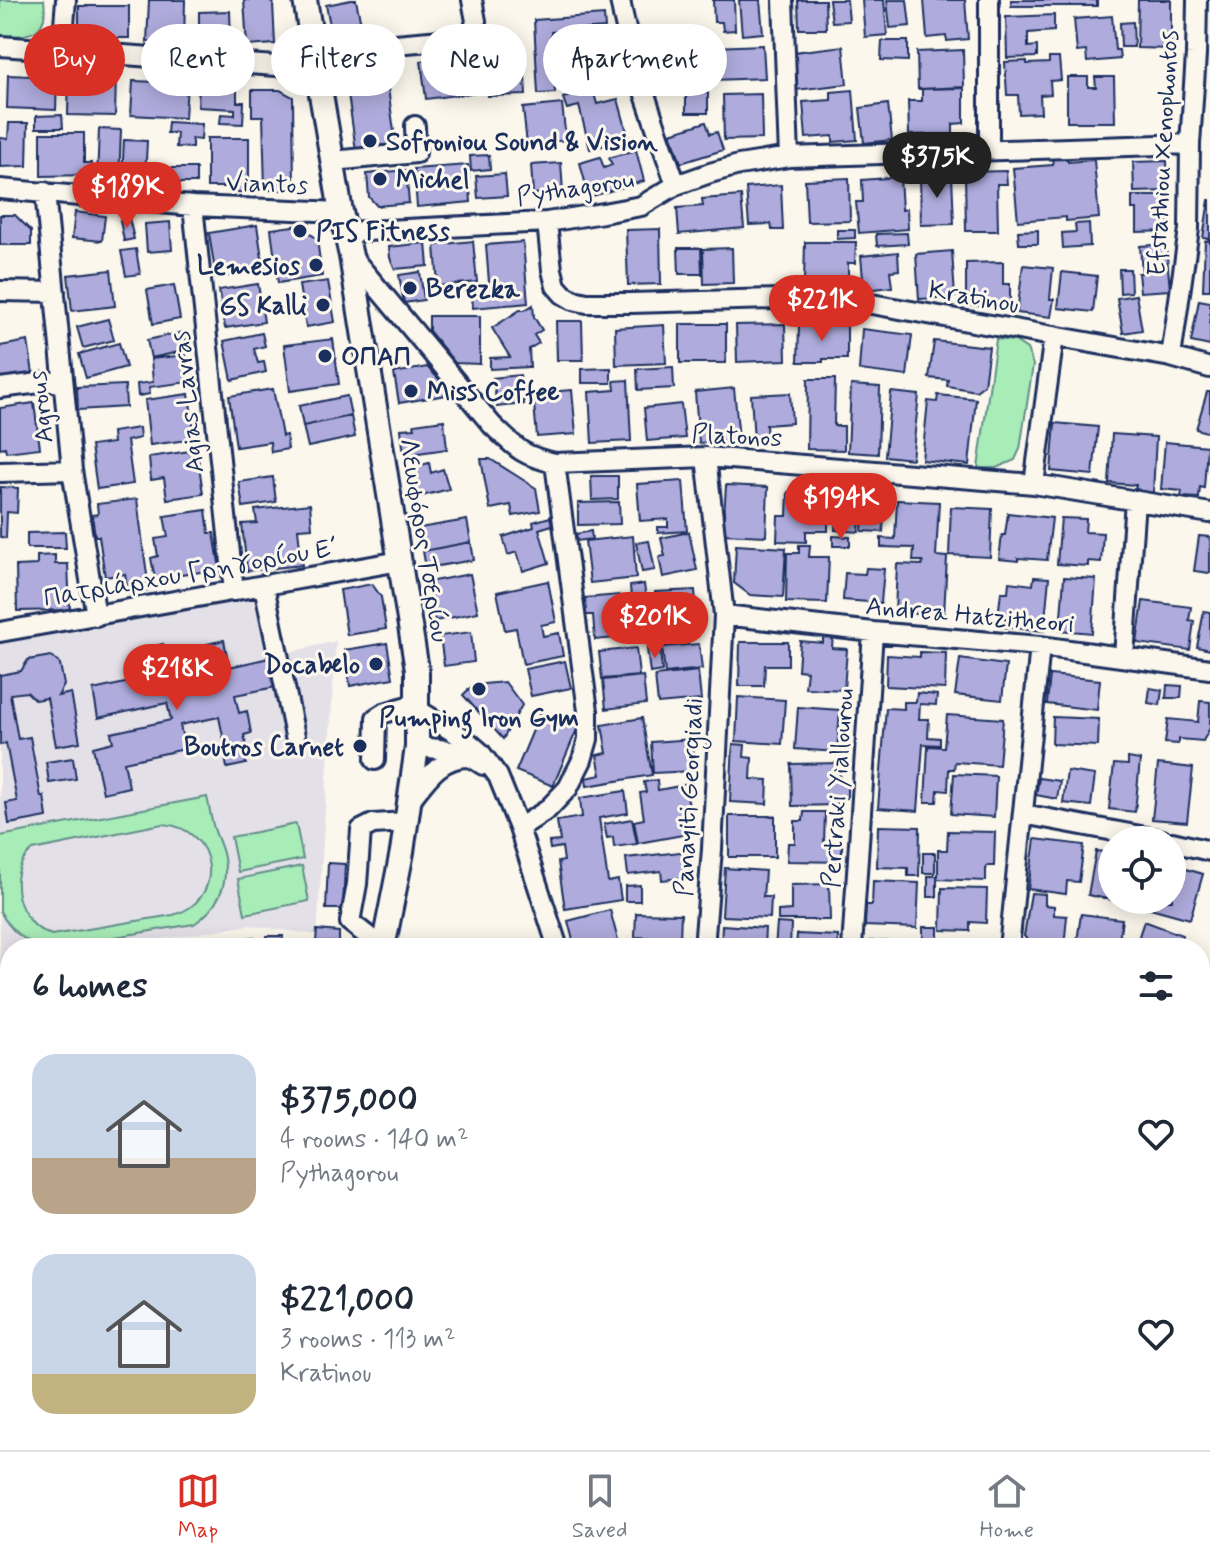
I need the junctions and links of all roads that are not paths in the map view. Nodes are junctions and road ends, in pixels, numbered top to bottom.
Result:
1 (66, 0) edge
2 (472, 0) edge
3 (620, 0) edge
4 (783, 0) edge
5 (989, 0) edge
6 (1197, 0) edge
7 (304, 2) edge
8 (64, 24) edge
9 (309, 24) edge
10 (0, 46) edge
11 (405, 47) edge
12 (24, 48) edge
13 (125, 52) edge
14 (1203, 56) edge
15 (271, 58) edge
16 (322, 96) edge
17 (415, 126) dead end
18 (1190, 144) junction
19 (989, 150) junction
20 (789, 157) junction
21 (333, 161) junction
22 (676, 185) junction
23 (0, 189) edge
24 (45, 192) junction
25 (193, 206) junction
26 (343, 222) junction
27 (547, 222) junction
28 (351, 256) junction
29 (0, 291) edge
30 (55, 292) junction
31 (1054, 336) junction
32 (1171, 357) junction
33 (1210, 368) edge
34 (63, 380) junction
35 (0, 388) edge
36 (706, 457) junction
37 (555, 463) junction
38 (72, 470) junction
39 (0, 472) edge
40 (1034, 484) junction
41 (1135, 500) junction
42 (1210, 513) edge
43 (400, 561) junction
44 (264, 586) junction
45 (92, 590) junction
46 (234, 591) junction
47 (724, 615) junction
48 (96, 616) junction
49 (61, 622) junction
50 (0, 632) edge
51 (873, 632) junction
52 (1040, 646) junction
53 (1124, 656) junction
54 (1210, 669) edge
55 (418, 706) junction
56 (295, 736) dead end
57 (417, 747) junction
58 (471, 757) junction
59 (375, 760) dead end
60 (498, 776) junction
61 (409, 811) junction
62 (1023, 814) junction
63 (519, 828) junction
64 (1098, 828) edge
65 (1186, 845) edge
66 (1210, 851) edge
67 (370, 938) edge
68 (385, 938) edge
69 (555, 938) edge
70 (705, 938) edge
71 (853, 938) edge
72 (1010, 938) edge

1 - 8 street
2 - 11 street
3 - 22 street
4 - 20 street
5 - 19 street
6 - 14 street, Efstathiou Xenophontos
7 - 9 main road, Λεωφόρος Τσερίου
10 - 12 street
13 - 15 street
14 - 18 street, Efstathiou Xenophontos
16 - 21 main road, Λεωφόρος Τσερίου
17 - 21 street
18 - 19 street, Pythagorou
18 - 32 street, Efstathiou Xenophontos
19 - 20 street, Pythagorou
20 - 22 street, Pythagorou
21 - 26 main road, Λεωφόρος Τσερίου
22 - 27 street, Pythagorou
23 - 24 street, Viantos
24 - 25 street, Viantos
24 - 30 street, Agrous
25 - 26 street, Viantos
25 - 46 street, Agias Lavras
26 - 27 street, Pythagorou
26 - 28 main road, Λεωφόρος Τσερίου
27 - 31 street, Kratinou
28 - 37 street, Platonos
28 - 43 main road, Λεωφόρος Τσερίου
29 - 30 street
30 - 34 street, Agrous
31 - 32 street, Kratinou
31 - 40 street
32 - 33 street, Kratinou
34 - 35 street
34 - 38 street, Agrous
36 - 37 street, Platonos
36 - 40 street, Platonos
36 - 47 street, Panayiti Georgiadi
37 - 63 street
38 - 39 street
38 - 45 street, Agrous
40 - 41 street, Platonos
41 - 42 street, Platonos
41 - 53 street
43 - 44 street, Πατριάρχου Γρηγορίου Ε΄
43 - 55 main road, Λεωφόρος Τσερίου
44 - 46 street, Πατριάρχου Γρηγορίου Ε΄
44 - 56 street
45 - 48 street, Agrous
45 - 49 street
46 - 48 street, Πατριάρχου Γρηγορίου Ε΄
47 - 51 street, Andrea Hatzitheori
47 - 70 street, Panayiti Georgiadi
48 - 49 street, Πατριάρχου Γρηγορίου Ε΄
49 - 50 street, Πατριάρχου Γρηγορίου Ε΄
51 - 52 street, Andrea Hatzitheori
51 - 71 street, Pertraki Yiallourou
52 - 53 street, Andrea Hatzitheori
52 - 62 street
53 - 54 street, Andrea Hatzitheori
55 - 57 main road, Λεωφόρος Τσερίου
55 - 59 street
55 - 60 street
57 - 58 street
57 - 61 main road, Λεωφόρος Τσερίου
58 - 60 street
58 - 61 street
60 - 63 street
61 - 67 street
61 - 68 main road, Λεωφόρος Τσερίου
62 - 64 street
62 - 72 street
63 - 69 street
65 - 66 street

